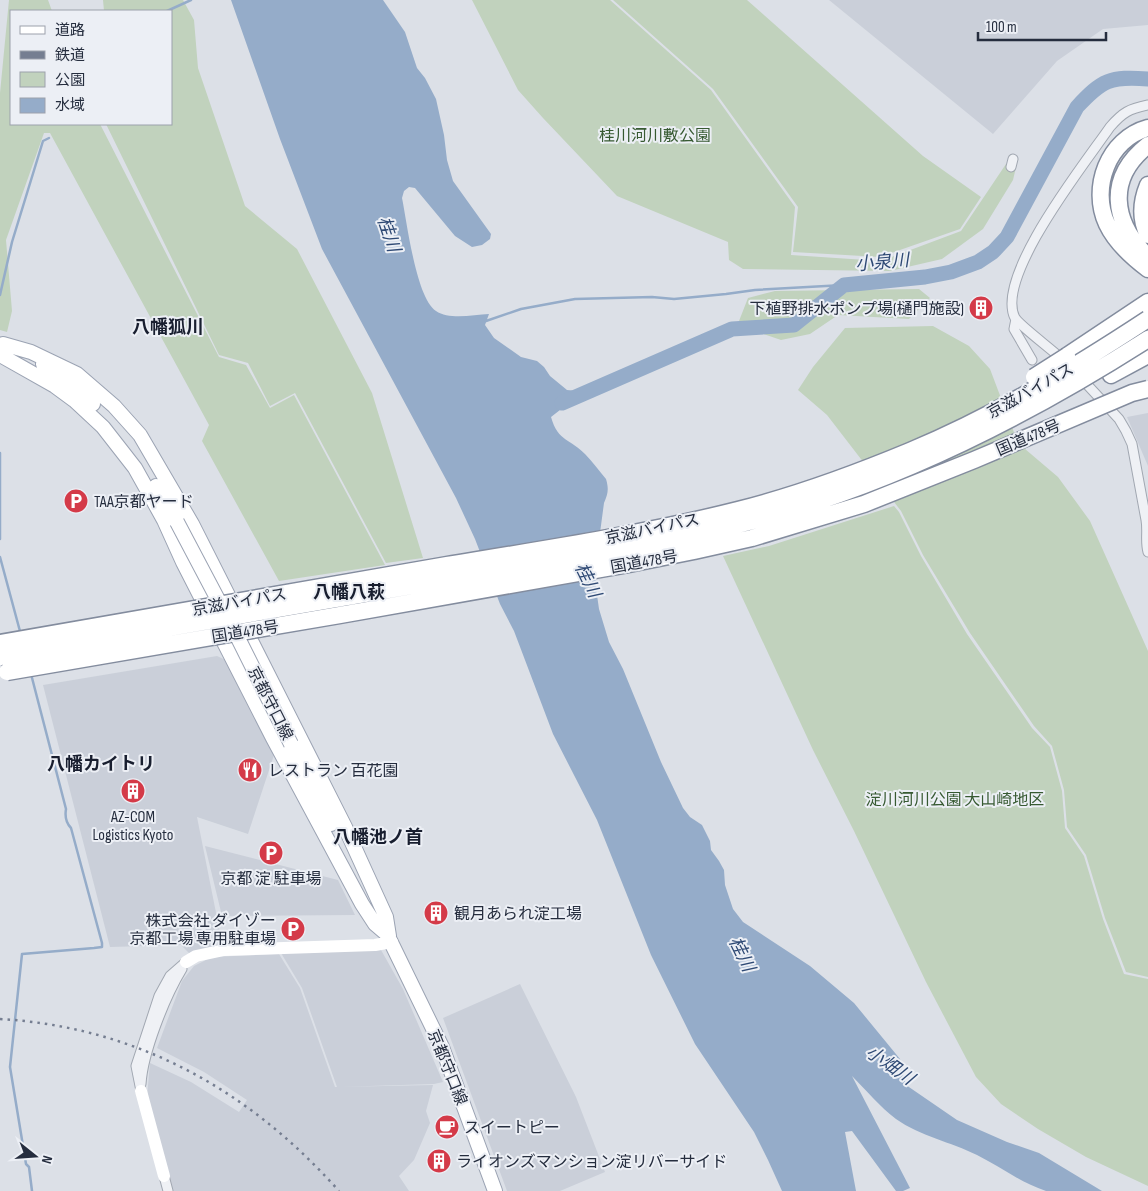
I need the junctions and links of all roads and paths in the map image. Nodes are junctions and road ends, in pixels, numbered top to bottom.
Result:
1 (1148, 105) edge
2 (1148, 128) edge
3 (1148, 145) edge
4 (1148, 155) edge
5 (1148, 185) edge
6 (1148, 235) edge
7 (1148, 244) edge
8 (1148, 257) edge
9 (1148, 269) edge
10 (1148, 302) edge
11 (1016, 319) junction
12 (1148, 319) edge
13 (1148, 339) edge
14 (1, 350) edge
15 (1148, 355) edge
16 (1032, 360) dead end
17 (1148, 389) edge
18 (910, 451) junction
19 (852, 489) junction
20 (192, 524) junction
21 (174, 529) junction
22 (1146, 553) edge
23 (235, 632) junction
24 (0, 643) edge
25 (2, 667) edge
26 (296, 724) junction
27 (273, 738) junction
28 (390, 939) junction
29 (186, 962) joint
30 (141, 1092) joint
31 (164, 1176) joint
32 (168, 1191) edge
33 (495, 1191) edge

1 - 11 street
2 - 9 highway
3 - 8 highway
4 - 7 highway
5 - 6 highway
10 - 18 highway, bridge
11 - 16 street
11 - 22 street
12 - 18 highway, 京滋バイパス, bridge
13 - 19 highway, 京滋バイパス, bridge
14 - 20 main road
14 - 21 main road
14 - 21 main road, 京都守口線
15 - 19 highway, bridge
17 - 23 highway, 国道478号, bridge
18 - 24 highway, 京滋バイパス, bridge
19 - 25 highway, 京滋バイパス, bridge
20 - 21 street
20 - 26 main road
21 - 23 main road, 京都守口線, bridge
21 - 27 main road
23 - 25 highway, 国道478号, bridge
23 - 28 main road, 京都守口線, bridge
26 - 27 street
26 - 28 main road
27 - 28 main road
28 - 29 street
28 - 33 main road, 京都守口線
29 - 30 street
30 - 31 street
31 - 32 street

